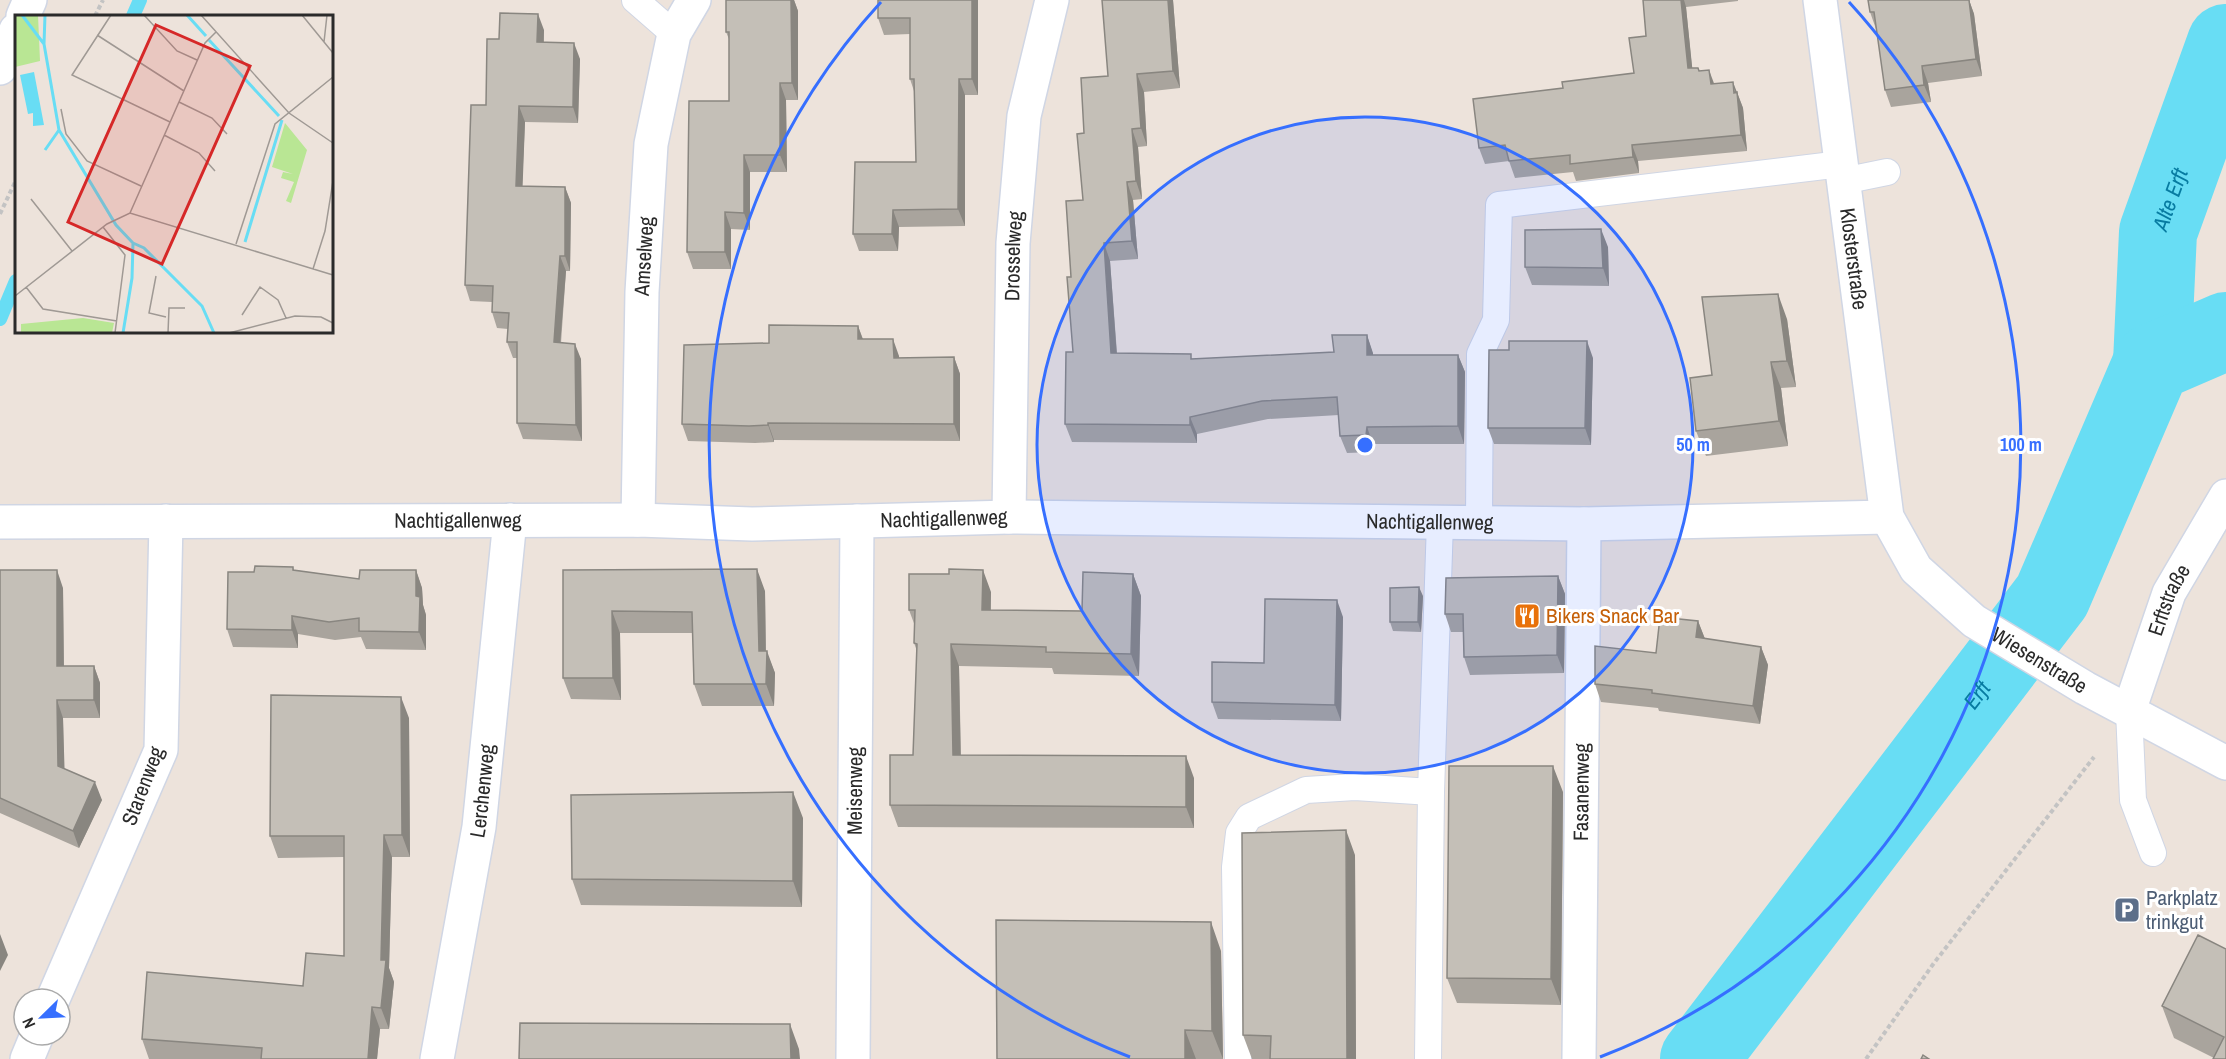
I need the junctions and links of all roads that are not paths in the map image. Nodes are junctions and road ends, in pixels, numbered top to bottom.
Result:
1 (30, 0) edge
2 (635, 0) edge
3 (694, 0) edge
4 (1052, 0) edge
5 (1820, 0) edge
6 (23, 15) edge
7 (15, 32) edge
8 (674, 34) junction
9 (0, 68) edge
10 (1842, 172) junction
11 (1887, 172) dead end
12 (2226, 496) edge
13 (1009, 517) junction
14 (1887, 517) junction
15 (510, 520) junction
16 (638, 520) junction
17 (166, 521) junction
18 (857, 521) junction
19 (0, 522) edge
20 (1440, 522) junction
21 (1479, 523) junction
22 (1584, 524) junction
23 (2129, 711) junction
24 (2226, 763) edge
25 (1431, 792) junction
26 (2153, 853) dead end
27 (58, 987) edge
28 (437, 1059) edge
29 (853, 1059) edge
30 (1238, 1059) edge
31 (1428, 1059) edge
32 (1579, 1059) edge

1 - 6 street
2 - 8 lane
3 - 8 street, Amselweg
4 - 13 street, Drosselweg
5 - 10 street, Klosterstraße
7 - 9 street
8 - 16 street, Amselweg
10 - 11 lane
10 - 14 street, Klosterstraße
10 - 21 lane
12 - 23 street, Erftstraße
13 - 18 street, Nachtigallenweg
13 - 20 street, Nachtigallenweg
14 - 22 street, Nachtigallenweg
14 - 23 street, Wiesenstraße
15 - 16 street, Nachtigallenweg
15 - 17 street, Nachtigallenweg
15 - 28 street, Lerchenweg
16 - 18 street, Nachtigallenweg
17 - 19 street, Nachtigallenweg
17 - 27 street, Starenweg
18 - 29 street, Meisenweg
20 - 21 street, Nachtigallenweg
20 - 25 lane
21 - 22 street, Nachtigallenweg
22 - 32 street, Fasanenweg
23 - 24 street, Wiesenstraße
23 - 26 lane
25 - 30 lane
25 - 31 lane

